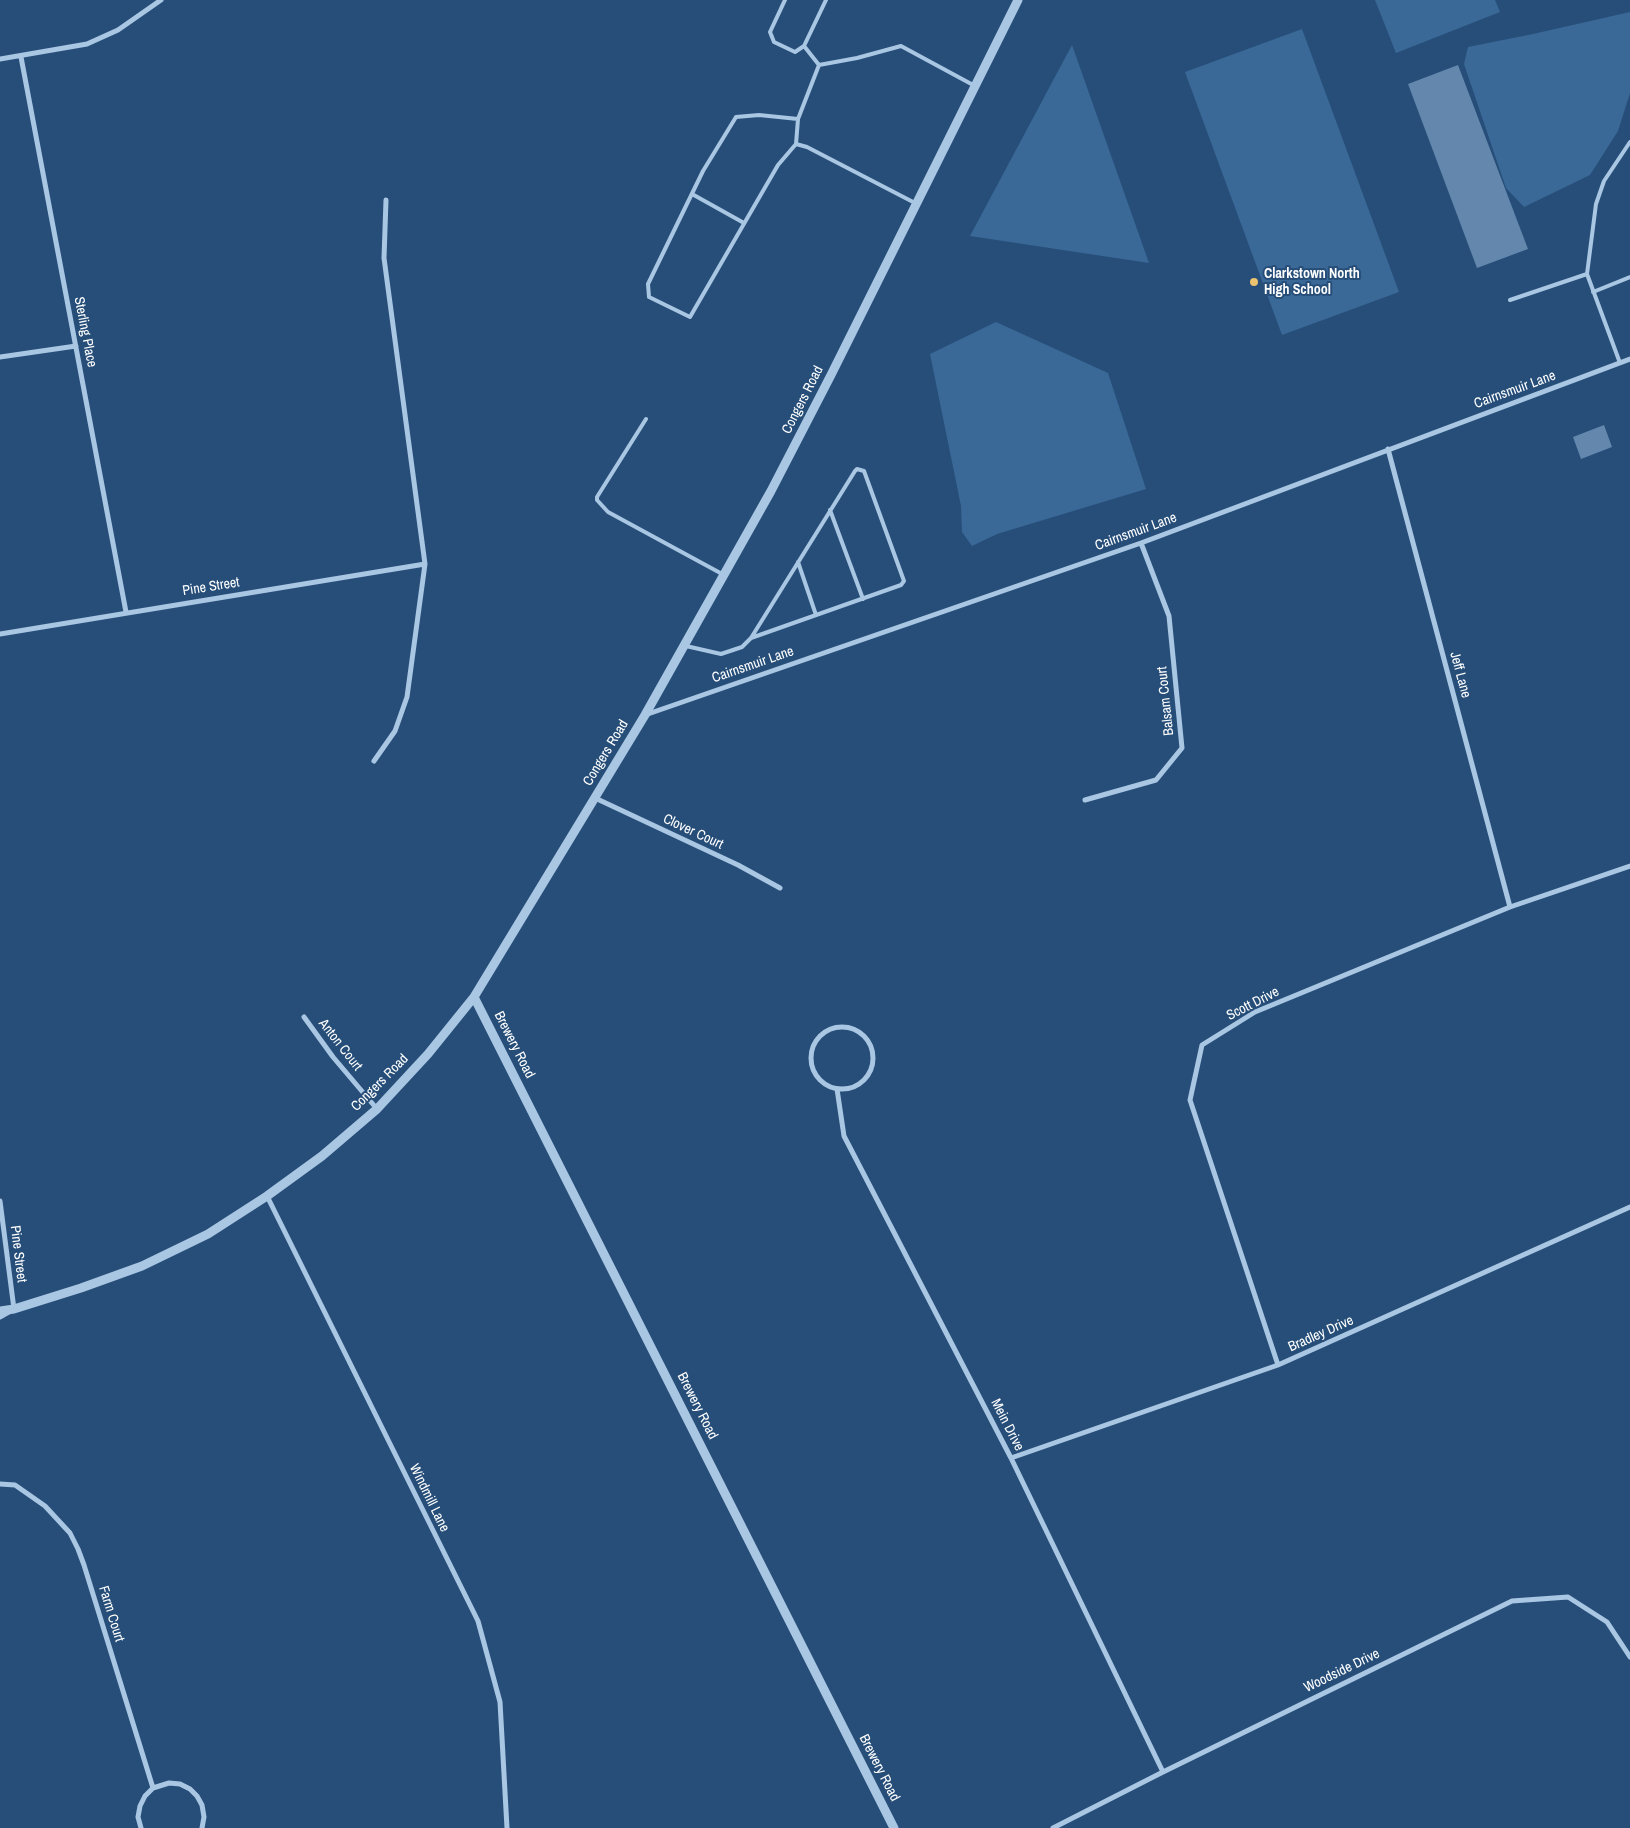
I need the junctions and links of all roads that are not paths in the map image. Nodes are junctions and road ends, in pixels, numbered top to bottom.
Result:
1 (161, 0) edge
2 (785, 0) edge
3 (826, 0) edge
4 (1018, 0) edge
5 (804, 46) junction
6 (21, 56) junction
7 (0, 59) edge
8 (819, 65) junction
9 (975, 86) junction
10 (798, 119) junction
11 (1630, 142) edge
12 (796, 144) junction
13 (692, 194) junction
14 (386, 200) dead end
15 (917, 204) junction
16 (744, 223) junction
17 (1587, 274) junction
18 (1630, 276) edge
19 (1593, 292) junction
20 (1510, 300) dead end
21 (76, 346) junction
22 (0, 358) edge
23 (1630, 359) edge
24 (1620, 363) junction
25 (646, 419) dead end
26 (1388, 449) junction
27 (830, 510) junction
28 (1141, 543) junction
29 (798, 562) junction
30 (426, 564) junction
31 (724, 575) junction
32 (863, 599) junction
33 (126, 612) junction
34 (816, 616) junction
35 (0, 634) edge
36 (751, 638) junction
37 (683, 645) junction
38 (645, 715) junction
39 (374, 761) dead end
40 (594, 798) junction
41 (1085, 800) dead end
42 (1630, 866) edge
43 (780, 888) dead end
44 (1510, 907) junction
45 (474, 997) junction
46 (304, 1017) dead end
47 (837, 1089) junction
48 (377, 1109) junction
49 (267, 1196) junction
50 (0, 1201) edge
51 (1630, 1207) edge
52 (14, 1309) junction
53 (0, 1311) edge
54 (0, 1317) edge
55 (1278, 1365) junction
56 (1011, 1458) junction
57 (0, 1484) edge
58 (1630, 1657) edge
59 (1163, 1772) junction
60 (153, 1788) junction
61 (141, 1828) edge
62 (202, 1828) edge
63 (507, 1828) edge
64 (894, 1828) edge
65 (1054, 1828) edge

1 - 6 street
2 - 5 lane
3 - 5 lane
4 - 9 street, Congers Road
5 - 8 lane
6 - 7 street
6 - 21 street, Sterling Place
8 - 9 lane
8 - 10 lane
9 - 15 street, Congers Road
10 - 12 lane
10 - 13 lane
11 - 17 lane
12 - 15 lane
12 - 16 lane
13 - 16 lane
13 - 16 lane
14 - 30 street
15 - 31 street, Congers Road
17 - 19 lane
17 - 20 lane
18 - 19 lane
19 - 24 lane
21 - 22 street
21 - 33 street, Sterling Place
23 - 24 street, Cairnsmuir Lane
24 - 26 street, Cairnsmuir Lane
25 - 31 lane
26 - 28 street, Cairnsmuir Lane
26 - 44 street, Jeff Lane
27 - 29 lane
27 - 32 lane
27 - 32 lane
28 - 38 street, Cairnsmuir Lane
28 - 41 street, Balsam Court
29 - 34 lane
29 - 36 lane
30 - 33 street, Pine Street
30 - 39 street
31 - 37 street, Congers Road
32 - 34 lane
33 - 35 street, Pine Street
34 - 36 lane
36 - 37 lane
37 - 38 street, Congers Road
38 - 40 street, Congers Road
40 - 43 street, Clover Court
40 - 45 street, Congers Road
42 - 44 street, Scott Drive
44 - 55 street, Scott Drive
45 - 48 street, Congers Road
45 - 64 street, Brewery Road
46 - 48 street, Anton Court
47 - 47 street
47 - 56 street, Mein Drive
48 - 49 street, Congers Road
49 - 52 street, Congers Road
49 - 63 street, Windmill Lane
50 - 52 street, Pine Street
51 - 55 street, Bradley Drive
52 - 53 street, Congers Road
52 - 54 street
55 - 56 street, Bradley Drive
56 - 59 street, Mein Drive
57 - 60 street, Farm Court
58 - 59 street, Woodside Drive
59 - 65 street, Woodside Drive
60 - 61 street
60 - 62 street

